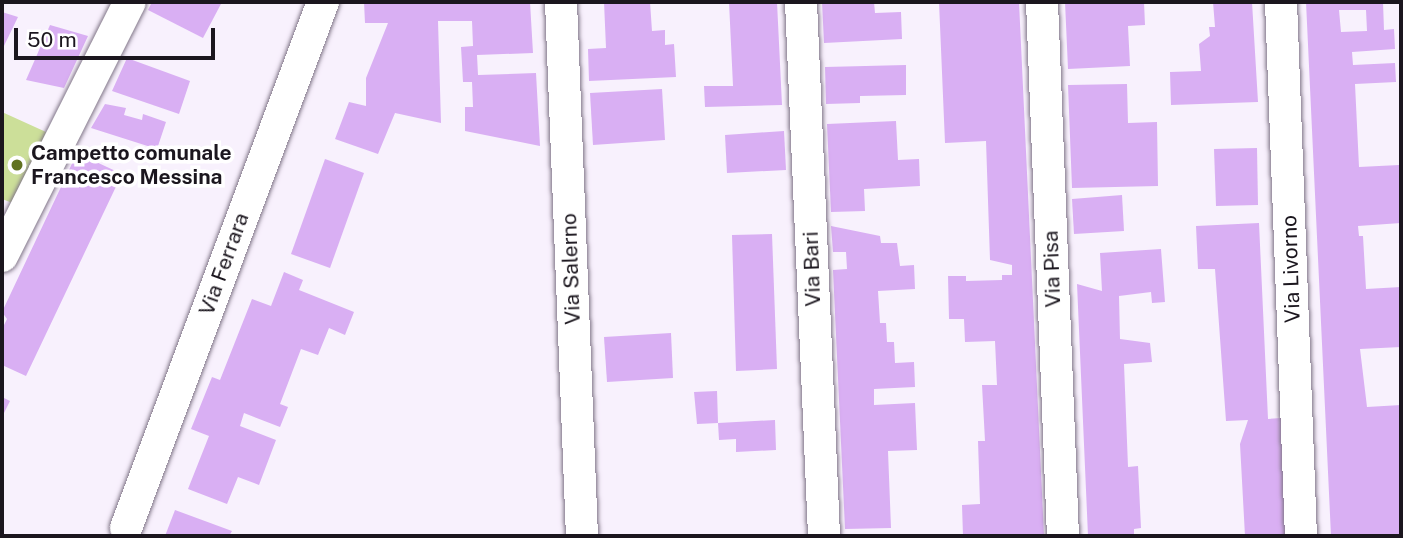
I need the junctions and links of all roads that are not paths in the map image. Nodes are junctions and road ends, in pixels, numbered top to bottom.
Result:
1 (130, 2) edge
2 (323, 2) edge
3 (561, 2) edge
4 (801, 2) edge
5 (1042, 2) edge
6 (1281, 2) edge
7 (6, 237) edge
8 (126, 528) dead end
9 (582, 536) edge
10 (824, 536) edge
11 (1063, 536) edge
12 (1301, 536) edge

1 - 7 street
2 - 8 street, Via Ferrara
3 - 9 street, Via Salerno
4 - 10 street, Via Bari
5 - 11 street, Via Pisa
6 - 12 street, Via Livorno

